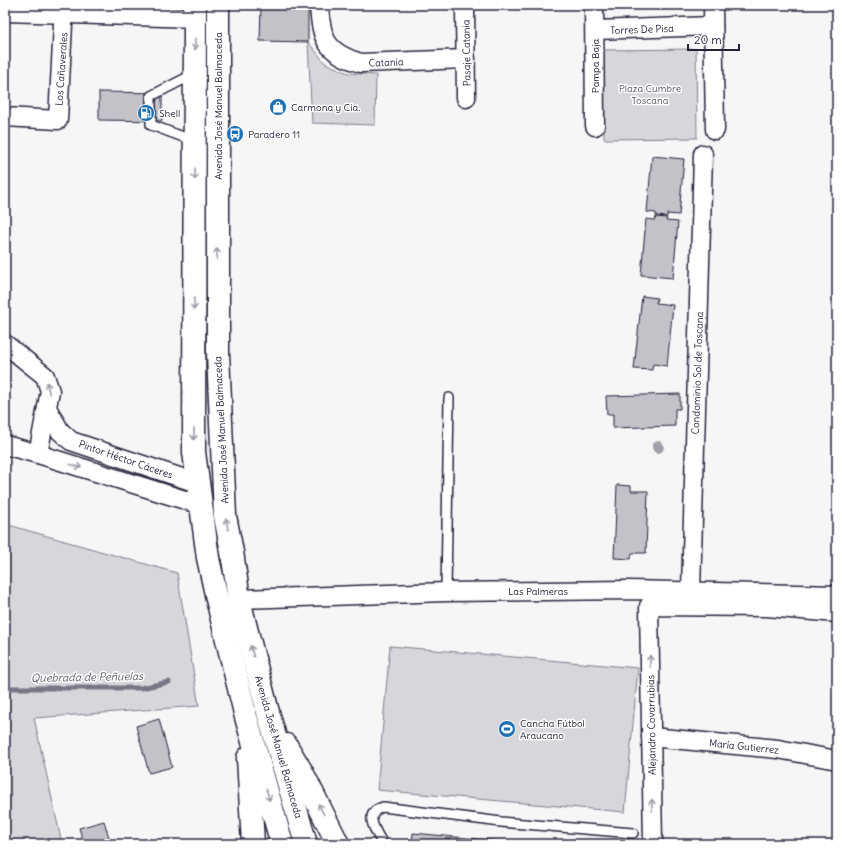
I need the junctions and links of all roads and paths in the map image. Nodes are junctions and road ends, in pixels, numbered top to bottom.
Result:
1 (218, 5) edge
2 (319, 5) edge
3 (594, 5) edge
4 (713, 5) edge
5 (465, 8) dead end
6 (64, 9) edge
7 (5, 12) edge
8 (195, 12) edge
9 (713, 26) junction
10 (595, 30) junction
11 (466, 59) junction
12 (196, 73) junction
13 (466, 98) dead end
14 (5, 117) edge
15 (595, 126) dead end
16 (715, 130) dead end
17 (195, 142) junction
18 (703, 154) dead end
19 (5, 344) edge
20 (449, 398) dead end
21 (47, 408) junction
22 (5, 445) edge
23 (38, 454) junction
24 (198, 483) junction
25 (201, 505) junction
26 (691, 591) junction
27 (446, 592) junction
28 (837, 595) edge
29 (239, 599) junction
30 (837, 613) edge
31 (269, 716) junction
32 (246, 717) junction
33 (651, 737) junction
34 (837, 760) edge
35 (633, 833) dead end
36 (252, 844) edge
37 (282, 844) edge
38 (306, 844) edge
39 (338, 844) edge
40 (383, 844) edge
41 (652, 844) edge

29 -> 1 main road, Avenida José Manuel Balmaceda
2 - 11 street, Catania
3 - 10 street, Pampa Baja
4 - 9 street
5 - 11 street, Pasaje Catania
6 - 7 street
6 - 8 street
6 - 14 street, Los Cañaverales
8 -> 12 main road
9 - 10 street, Torres De Pisa
9 - 16 street
10 - 15 street, Pampa Baja
11 - 13 street, Pasaje Catania
12 - 17 main road
12 - 17 lane
17 -> 24 main road
18 - 26 street, Condominio Sol de Toscana
21 -> 19 street
20 - 27 lane
21 - 23 street
21 - 24 street, Pintor Héctor Cáceres
22 - 23 street, Pintor Héctor Cáceres
23 -> 25 street, Pintor Héctor Cáceres
24 - 25 main road
25 - 32 main road
26 - 27 street, Las Palmeras
26 - 28 street, Las Palmeras
27 - 29 street, Las Palmeras
31 -> 29 main road, Avenida José Manuel Balmaceda
33 -> 30 street, Alejandro Covarrubias
31 - 38 main road, Avenida José Manuel Balmaceda
39 -> 31 main road
32 - 36 main road
32 -> 37 main road
33 - 34 street, María Gutierrez
41 -> 33 street, Alejandro Covarrubias
35 - 40 lane

